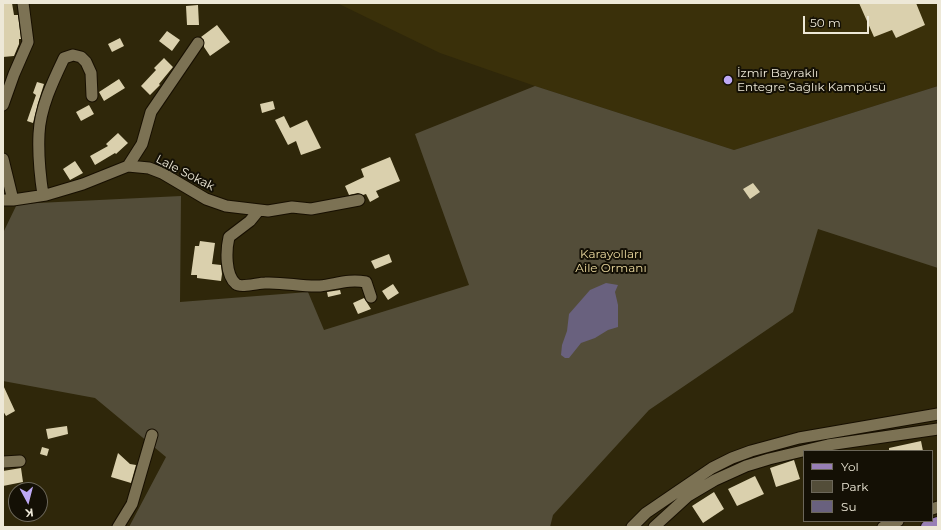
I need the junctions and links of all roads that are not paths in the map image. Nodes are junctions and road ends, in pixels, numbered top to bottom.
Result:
1 (24, 3) edge
2 (198, 43) dead end
3 (92, 96) dead end
4 (3, 105) edge
5 (3, 159) edge
6 (128, 166) junction
7 (43, 195) junction
8 (8, 200) edge
9 (359, 200) dead end
10 (259, 210) junction
11 (371, 298) dead end
12 (938, 414) edge
13 (938, 429) edge
14 (152, 435) dead end
15 (807, 450) edge
16 (803, 451) edge
17 (20, 461) dead end
18 (3, 462) edge
19 (896, 522) edge
20 (938, 523) edge
21 (118, 527) edge
22 (632, 527) edge
23 (654, 527) edge
24 (883, 527) edge
25 (927, 527) edge

1 - 4 street
2 - 6 street
3 - 7 street
5 - 8 street
6 - 7 street, Lale Sokak
6 - 10 street, Lale Sokak
7 - 8 street, Lale Sokak
9 - 10 street, Lale Sokak
10 - 11 street
12 - 22 street
13 - 15 street
14 - 21 street
16 - 23 street
17 - 18 street
19 - 24 street
20 - 25 main road

